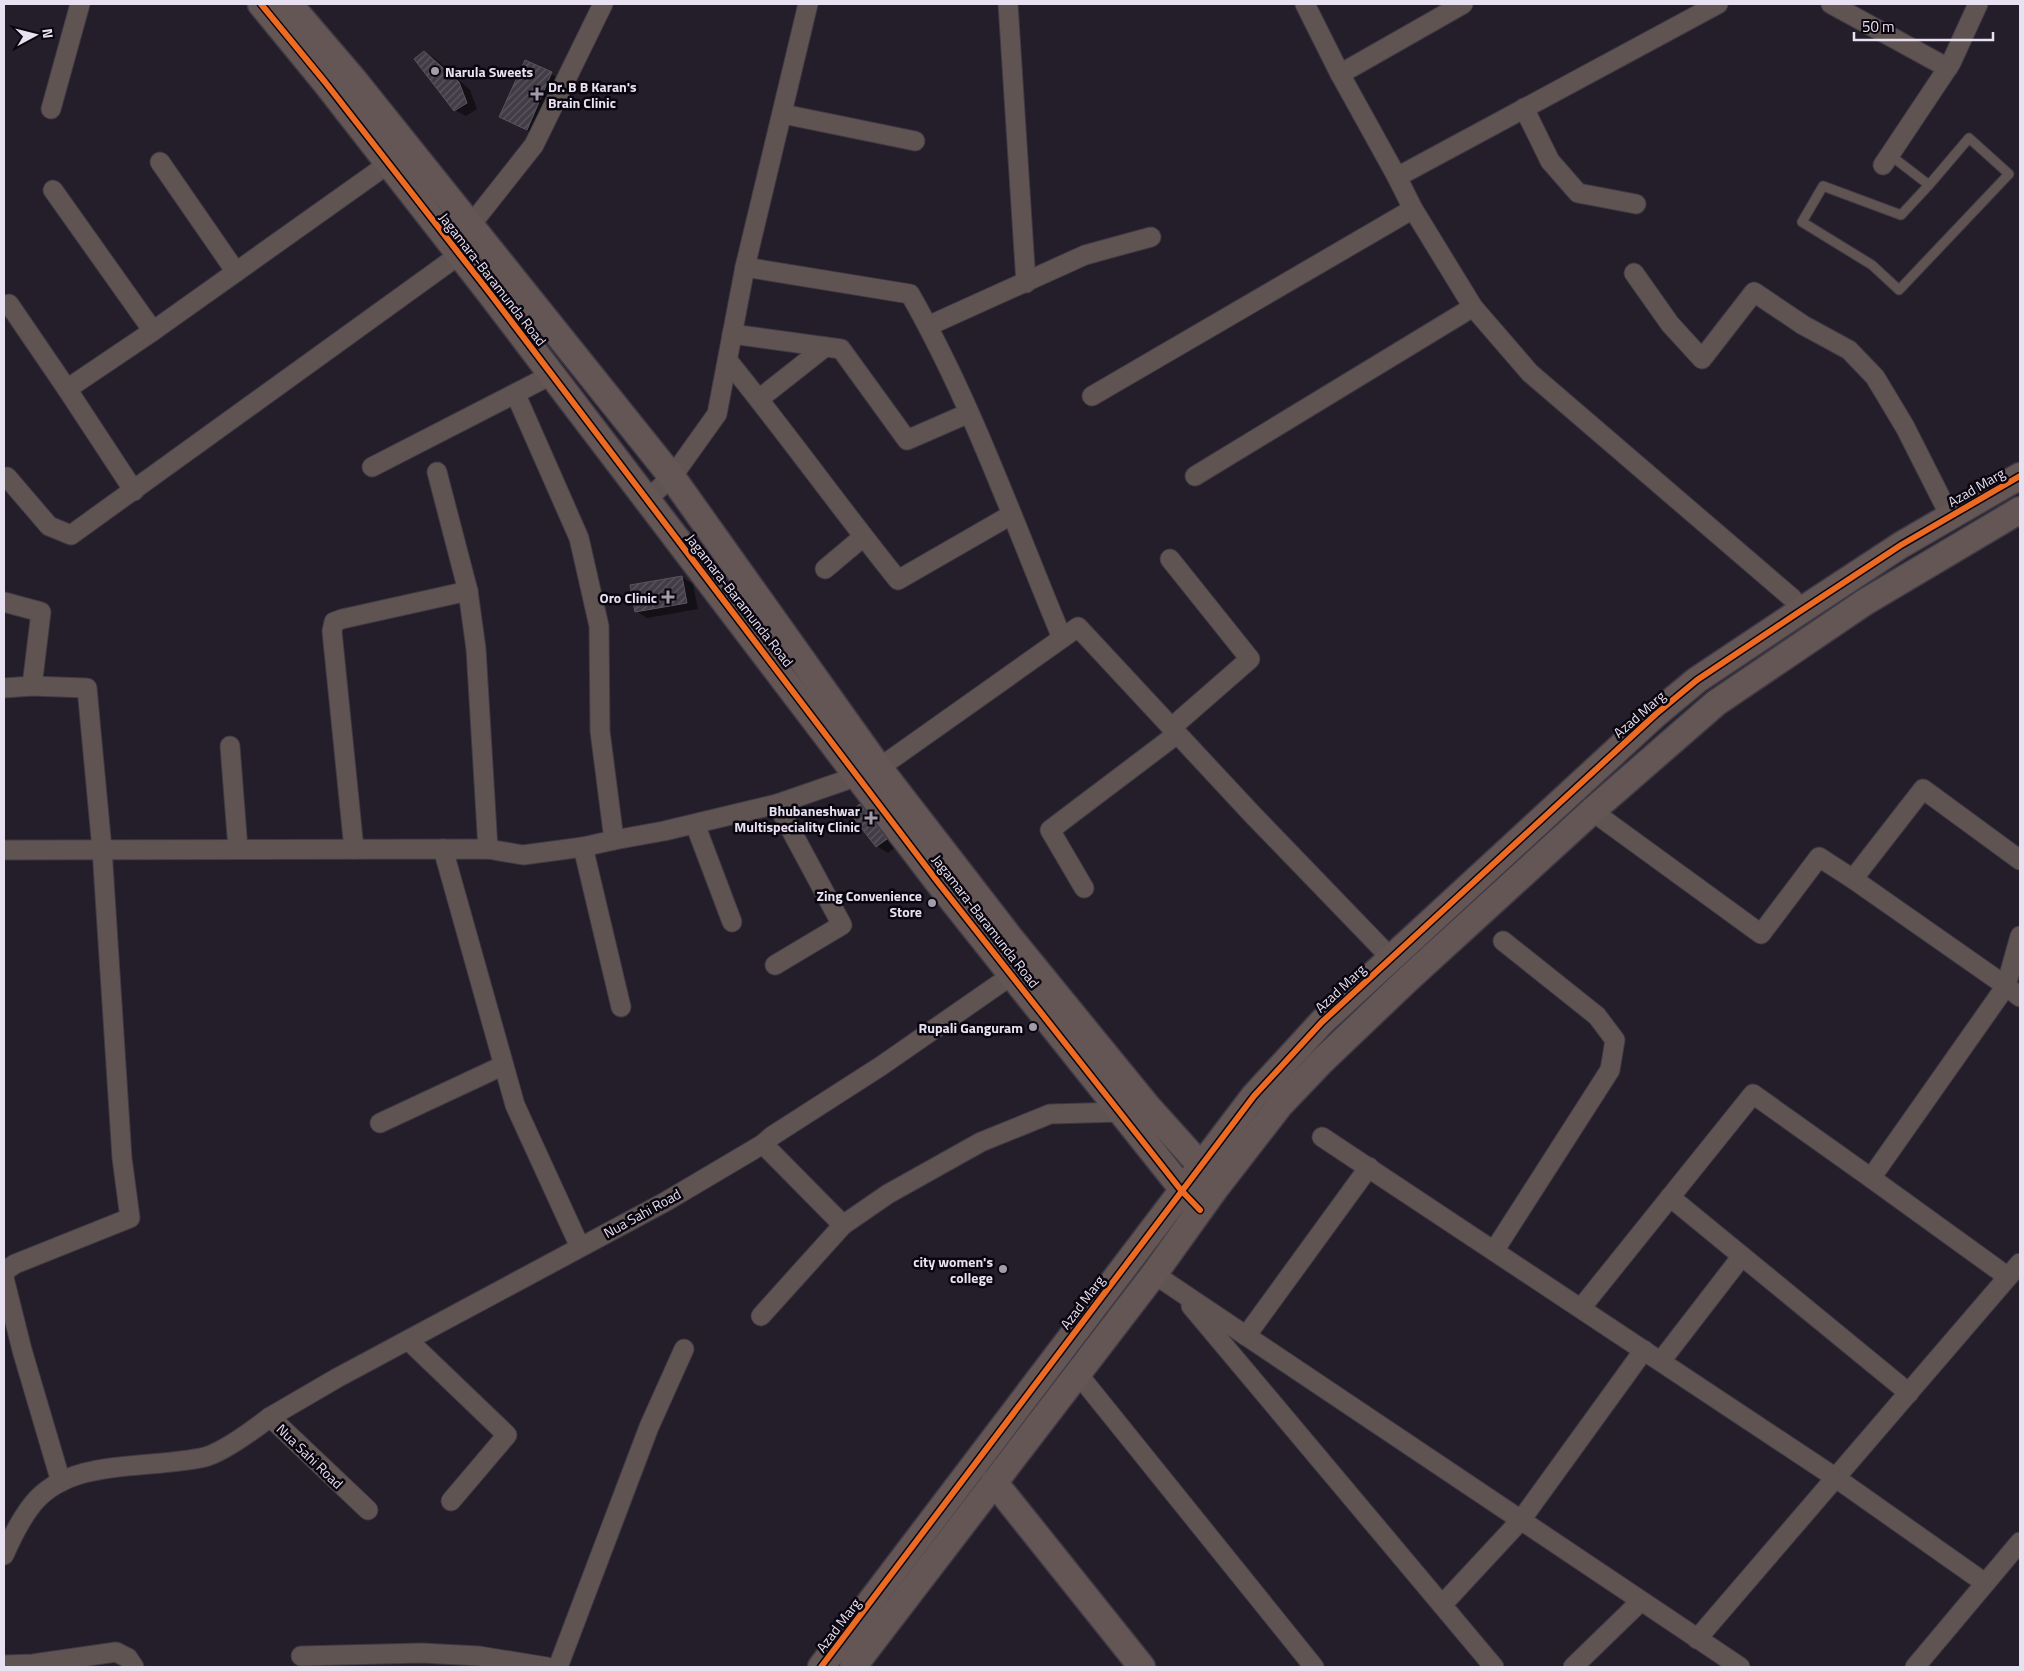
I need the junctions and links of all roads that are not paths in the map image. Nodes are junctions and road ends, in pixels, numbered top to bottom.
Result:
1 (80, 4) edge
2 (261, 4) edge
3 (602, 4) edge
4 (808, 4) edge
5 (1008, 4) edge
6 (1305, 4) edge
7 (1463, 4) edge
8 (1718, 4) edge
9 (1831, 4) edge
10 (1978, 4) edge
11 (291, 5) edge
12 (1948, 68) junction
13 (1340, 74) junction
14 (1524, 108) junction
15 (51, 110) dead end
16 (783, 114) junction
17 (915, 141) dead end
18 (1887, 160) joint
19 (160, 162) dead end
20 (388, 164) junction
21 (1397, 177) junction
22 (1929, 185) junction
23 (53, 190) dead end
24 (1636, 204) dead end
25 (1413, 209) junction
26 (470, 226) junction
27 (1151, 237) dead end
28 (459, 255) junction
29 (745, 267) junction
30 (236, 272) junction
31 (1634, 273) dead end
32 (1026, 283) junction
33 (9, 304) dead end
34 (1473, 307) junction
35 (928, 326) junction
36 (153, 331) junction
37 (732, 334) junction
38 (826, 347) junction
39 (728, 361) junction
40 (552, 376) junction
41 (67, 389) junction
42 (516, 395) junction
43 (1092, 396) dead end
44 (759, 399) junction
45 (969, 413) junction
46 (372, 467) dead end
47 (437, 472) dead end
48 (7, 476) dead end
49 (1195, 476) dead end
50 (2020, 476) edge
51 (672, 477) junction
52 (134, 490) junction
53 (646, 500) junction
54 (1011, 515) junction
55 (1950, 516) junction
56 (2016, 519) edge
57 (863, 537) junction
58 (1170, 559) dead end
59 (824, 569) dead end
60 (468, 590) junction
61 (4, 602) edge
62 (1802, 610) junction
63 (1062, 638) junction
64 (32, 686) junction
65 (4, 688) edge
66 (1174, 731) junction
67 (230, 746) dead end
68 (869, 772) junction
69 (778, 804) junction
70 (1592, 811) junction
71 (695, 824) junction
72 (614, 840) junction
73 (583, 847) junction
74 (102, 849) junction
75 (238, 849) junction
76 (354, 849) junction
77 (443, 849) junction
78 (488, 849) junction
79 (4, 850) edge
80 (2020, 860) edge
81 (1853, 879) junction
82 (1084, 888) dead end
83 (732, 922) dead end
84 (2020, 936) edge
85 (1504, 941) dead end
86 (1391, 958) junction
87 (775, 965) dead end
88 (1012, 975) junction
89 (2013, 992) edge
90 (621, 1007) dead end
91 (502, 1066) junction
92 (1121, 1112) junction
93 (380, 1123) dead end
94 (1322, 1137) dead end
95 (763, 1144) junction
96 (1200, 1165) junction
97 (1369, 1167) junction
98 (1871, 1178) junction
99 (1219, 1185) junction
100 (1181, 1190) junction
101 (1670, 1197) junction
102 (1200, 1210) junction
103 (843, 1224) junction
104 (580, 1247) junction
105 (1494, 1250) junction
106 (1742, 1256) junction
107 (2020, 1263) edge
108 (1154, 1274) junction
109 (2008, 1277) junction
110 (1176, 1288) junction
111 (1581, 1308) junction
112 (761, 1316) dead end
113 (1246, 1336) junction
114 (408, 1340) junction
115 (684, 1348) dead end
116 (1644, 1350) junction
117 (1661, 1361) junction
118 (1078, 1374) junction
119 (1909, 1393) junction
120 (270, 1417) junction
121 (1836, 1478) junction
122 (61, 1482) junction
123 (994, 1482) junction
124 (450, 1501) dead end
125 (368, 1510) dead end
126 (1521, 1520) junction
127 (2020, 1542) edge
128 (4, 1555) edge
129 (1985, 1583) junction
130 (1641, 1601) junction
131 (1442, 1605) junction
132 (1697, 1639) junction
133 (301, 1656) dead end
134 (1133, 1663) edge
135 (4, 1665) edge
136 (134, 1667) edge
137 (547, 1667) edge
138 (558, 1667) edge
139 (822, 1667) edge
140 (853, 1667) edge
141 (1314, 1667) edge
142 (1494, 1667) edge
143 (1573, 1667) edge
144 (1740, 1667) edge
145 (1915, 1667) edge

1 - 15 street
2 - 20 street, Jagamara-Baramunda Road
3 - 26 street
4 - 16 street
5 - 32 street
6 - 13 street
7 - 13 street
8 - 14 street
9 - 12 street
10 - 12 street
11 - 26 street, Jagamara-Baramunda Road
12 - 18 street
13 - 21 street
14 - 21 street
14 - 24 street
16 - 17 street
16 - 29 street
18 - 22 lane
19 - 30 street
20 - 28 street, Jagamara-Baramunda Road
20 - 30 street
21 - 25 street
22 - 22 lane
23 - 36 street
25 - 34 street
25 - 43 street
26 - 51 street, Jagamara-Baramunda Road
27 - 32 street
28 - 40 street, Jagamara-Baramunda Road
28 - 52 street
29 - 35 street
29 - 37 street
30 - 36 street
31 - 55 street
32 - 35 street
33 - 41 street
34 - 49 street
34 - 62 street
35 - 45 street
36 - 41 street
37 - 38 street
37 - 39 street
38 - 44 street
38 - 45 street
39 - 44 street
39 - 51 street
40 - 42 street
40 - 53 street, Jagamara-Baramunda Road
41 - 52 street
42 - 46 street
42 - 72 street
44 - 57 street
45 - 54 street
47 - 60 street
48 - 52 street
50 - 55 street, Azad Marg
51 - 53 street
51 - 68 street, Jagamara-Baramunda Road
53 - 68 street, Jagamara-Baramunda Road
54 - 57 street
54 - 63 street
55 - 62 street, Azad Marg
56 - 70 street
57 - 59 street
58 - 66 street
60 - 76 street
60 - 78 street
61 - 64 street
62 - 86 street, Azad Marg
63 - 66 street
63 - 68 street
64 - 65 street
64 - 74 street
66 - 82 street
66 - 86 street
67 - 75 street
68 - 69 street
68 - 88 street, Jagamara-Baramunda Road
68 - 96 street, Jagamara-Baramunda Road
69 - 71 street
69 - 87 street
70 - 81 street
70 - 99 street
71 - 72 street
71 - 83 street
72 - 73 street
73 - 78 street
73 - 90 street
74 - 75 street
74 - 79 street
74 - 122 street
75 - 76 street
76 - 77 street
77 - 78 street
77 - 91 street
80 - 81 street
81 - 89 street
84 - 89 street
85 - 105 street
86 - 96 street, Azad Marg
88 - 92 street, Jagamara-Baramunda Road
88 - 95 street, Nua Sahi Road
89 - 98 street
91 - 93 street
91 - 104 street
92 - 100 street, Jagamara-Baramunda Road
92 - 103 street
94 - 97 street
95 - 103 street
95 - 104 street, Nua Sahi Road
96 - 99 street, Jagamara-Baramunda Road
96 - 100 street, Azad Marg
97 - 105 street
97 - 113 street
98 - 101 street
98 - 109 street
99 - 102 street
100 - 102 street, Jagamara-Baramunda Road
100 - 139 street, Azad Marg
101 - 106 street
101 - 111 street
102 - 108 street
103 - 112 street
104 - 114 street, Nua Sahi Road
105 - 111 street
106 - 117 street
106 - 119 street
107 - 109 street
108 - 110 street
108 - 118 street
109 - 119 street
110 - 113 street
110 - 131 street
111 - 116 street
113 - 126 street
114 - 120 street, Nua Sahi Road
114 - 124 street
115 - 138 street
116 - 117 street
116 - 126 street
117 - 121 street
118 - 123 street
118 - 141 street
119 - 121 street
120 - 122 street
120 - 125 street, Nua Sahi Road
121 - 129 street
121 - 132 street
122 - 128 street
123 - 134 street
123 - 140 street
126 - 130 street
126 - 131 street
127 - 129 street
129 - 145 street
130 - 132 street
130 - 143 street
131 - 142 street
132 - 144 street
133 - 137 street
135 - 136 street

